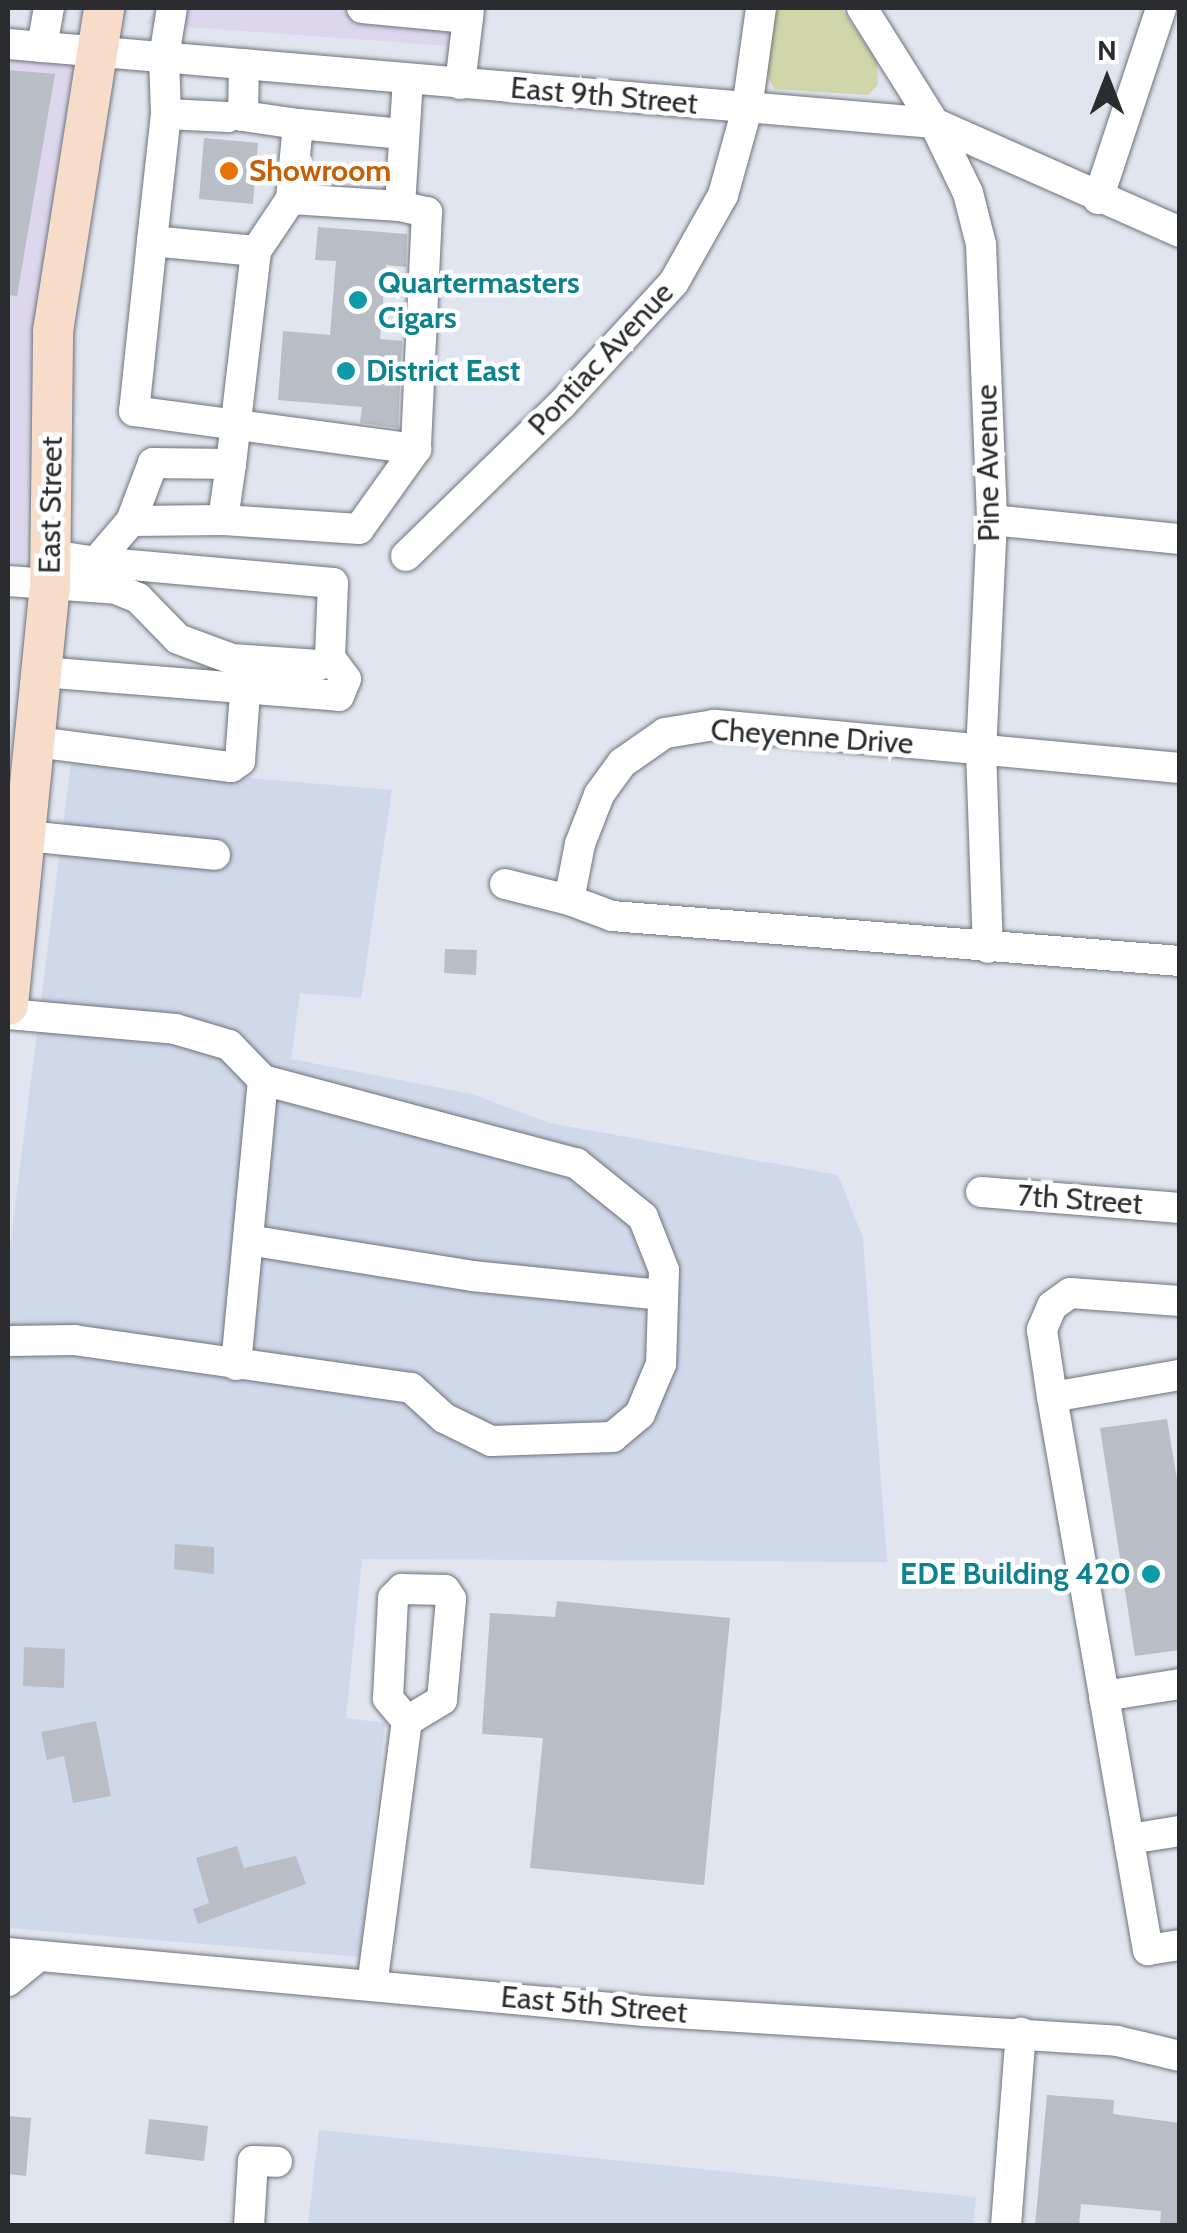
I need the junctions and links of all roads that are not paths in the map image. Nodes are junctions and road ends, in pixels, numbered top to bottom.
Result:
1 (49, 8) edge
2 (104, 8) edge
3 (172, 8) edge
4 (362, 8) edge
5 (760, 8) edge
6 (862, 8) edge
7 (1161, 8) edge
8 (469, 12) edge
9 (8, 44) edge
10 (42, 47) junction
11 (97, 52) junction
12 (164, 57) junction
13 (244, 64) junction
14 (408, 79) junction
15 (460, 84) junction
16 (746, 109) junction
17 (166, 114) junction
18 (228, 117) dead end
19 (934, 123) junction
20 (298, 124) junction
21 (402, 134) junction
22 (292, 199) junction
23 (1098, 199) junction
24 (400, 206) junction
25 (1180, 232) edge
26 (152, 242) junction
27 (256, 251) junction
28 (235, 427) junction
29 (416, 449) junction
30 (231, 464) junction
31 (131, 520) junction
32 (223, 520) junction
33 (992, 520) junction
34 (1180, 539) edge
35 (406, 556) dead end
36 (96, 562) junction
37 (50, 571) junction
38 (8, 582) edge
39 (330, 658) junction
40 (42, 672) junction
41 (245, 693) junction
42 (36, 742) junction
43 (981, 750) junction
44 (1180, 768) edge
45 (26, 836) junction
46 (215, 855) dead end
47 (14, 880) edge
48 (505, 884) dead end
49 (569, 900) junction
50 (988, 948) junction
51 (1180, 961) edge
52 (8, 1005) edge
53 (8, 1014) edge
54 (263, 1080) junction
55 (981, 1192) dead end
56 (1180, 1208) edge
57 (248, 1240) junction
58 (663, 1295) junction
59 (1180, 1302) edge
60 (8, 1341) edge
61 (236, 1365) junction
62 (1180, 1375) edge
63 (1052, 1398) junction
64 (1180, 1684) edge
65 (1104, 1696) junction
66 (407, 1722) dead end
67 (1180, 1830) edge
68 (1130, 1839) junction
69 (1180, 1945) edge
70 (8, 1953) edge
71 (39, 1956) junction
72 (8, 1982) edge
73 (372, 1986) junction
74 (1021, 2033) junction
75 (1180, 2056) edge
76 (277, 2162) dead end
77 (248, 2226) edge
78 (1006, 2226) edge

1 - 10 street
2 - 11 main road, East Street
3 - 12 street
4 - 8 street
5 - 16 street, Pontiac Avenue
6 - 19 street, Pine Avenue
7 - 23 street
8 - 15 street
9 - 10 street, East 9th Street
10 - 11 street, East 9th Street
11 - 12 street, East 9th Street
11 - 37 main road, East Street
12 - 13 street, East 9th Street
12 - 17 street
13 - 14 street, East 9th Street
13 - 20 street
14 - 15 street, East 9th Street
14 - 21 street
15 - 16 street, East 9th Street
16 - 19 street, East 9th Street
16 - 35 street, Pontiac Avenue
17 - 18 street
17 - 26 street
19 - 23 street, East 9th Street
19 - 33 street, Pine Avenue
20 - 21 street
20 - 22 street
21 - 24 street
22 - 24 street
22 - 27 street
23 - 25 street, East 9th Street
24 - 29 street
26 - 27 street
26 - 28 street
27 - 28 street
28 - 29 street
28 - 30 street
29 - 32 street
30 - 31 street
30 - 32 street
31 - 32 street
31 - 36 street
33 - 34 street
33 - 43 street, Pine Avenue
36 - 37 street
36 - 39 street
37 - 38 street
37 - 39 street
37 - 40 main road, East Street
39 - 41 street
40 - 41 street
40 - 42 main road, East Street
41 - 42 street
42 - 45 main road, East Street
43 - 44 street, Cheyenne Drive
43 - 49 street, Cheyenne Drive
43 - 50 street, Pine Avenue
45 - 46 street
45 - 47 main road, East Street
47 - 52 main road, East Street
48 - 49 street
49 - 50 street
50 - 51 street
53 - 54 street
54 - 57 street
54 - 58 street
55 - 56 street, 7th Street
57 - 58 street
57 - 61 street
58 - 61 street
59 - 63 street
60 - 61 street
62 - 63 street
63 - 65 street
64 - 65 street
65 - 68 street
66 - 73 street
67 - 68 street
68 - 69 street
70 - 71 street, East 5th Street
71 - 72 street
71 - 73 street, East 5th Street
73 - 74 street, East 5th Street
74 - 75 street, East 5th Street
74 - 78 street
76 - 77 street

